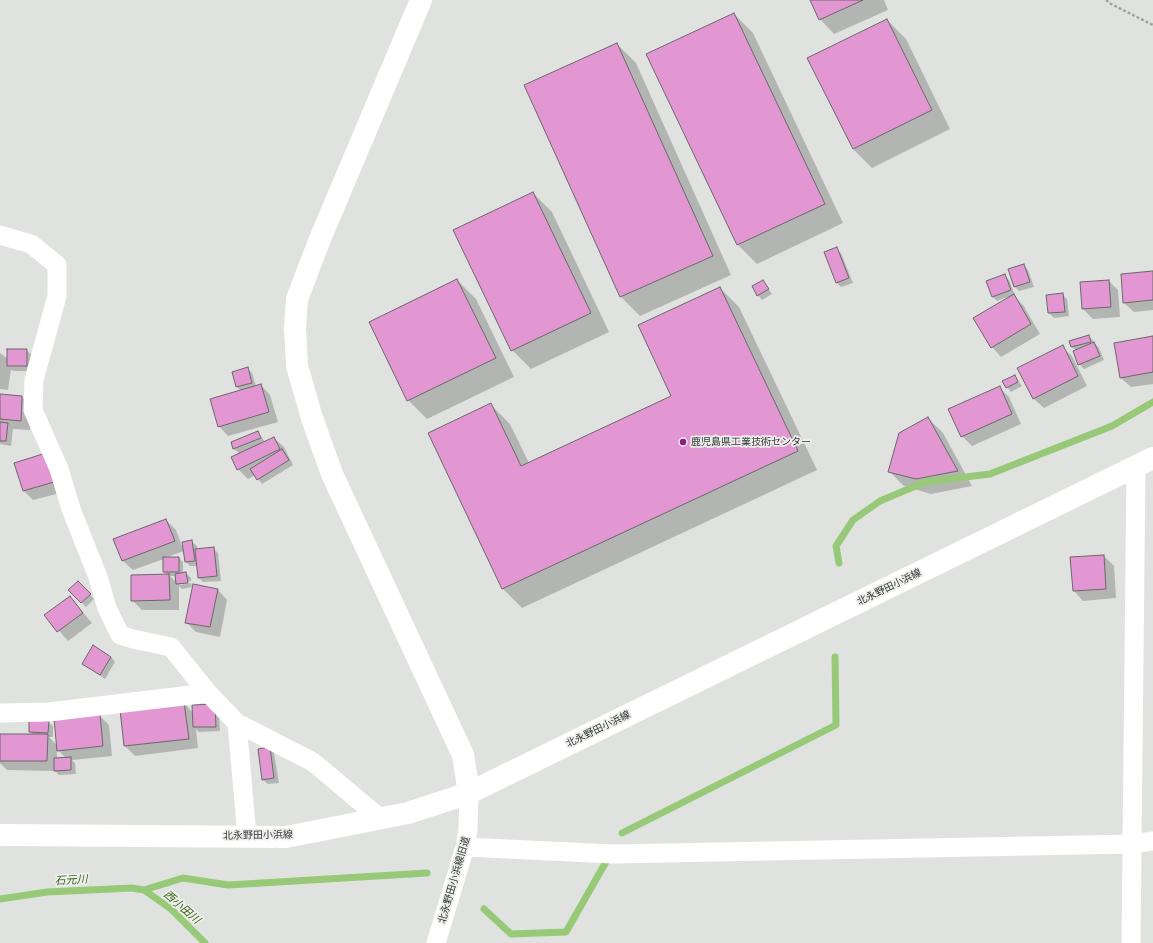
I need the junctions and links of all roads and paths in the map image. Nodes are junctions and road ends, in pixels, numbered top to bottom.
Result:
1 (421, 0) edge
2 (1106, 0) edge
3 (1153, 25) edge
4 (0, 235) edge
5 (1144, 462) edge
6 (208, 693) junction
7 (0, 713) edge
8 (237, 723) junction
9 (469, 793) junction
10 (381, 819) junction
11 (0, 835) edge
12 (246, 836) junction
13 (1153, 841) edge
14 (1132, 844) junction
15 (465, 847) junction
16 (436, 943) edge
17 (1131, 943) edge

1 - 9 main road
2 - 3 path
4 - 6 street
5 - 9 main road, 北永野田小浜線
5 - 14 street
6 - 7 street
6 - 8 street
8 - 10 street
8 - 12 street
9 - 10 main road, 北永野田小浜線
9 - 15 street, 北永野田小浜線旧道
10 - 12 main road, 北永野田小浜線
11 - 12 main road, 北永野田小浜線
13 - 14 street
14 - 15 street
14 - 17 street
15 - 16 street, 北永野田小浜線旧道

